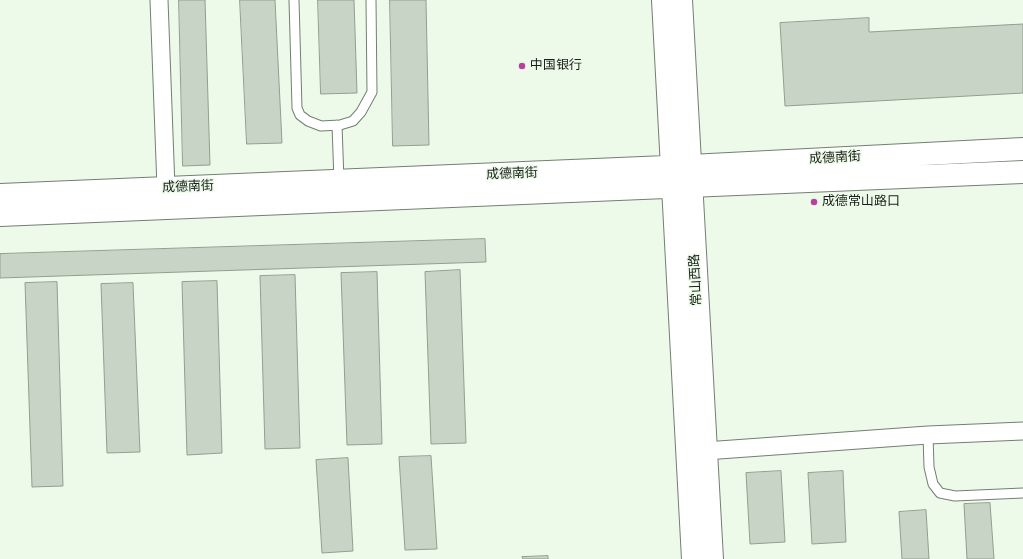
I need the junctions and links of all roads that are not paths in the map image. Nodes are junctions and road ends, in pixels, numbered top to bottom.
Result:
1 (159, 0) edge
2 (294, 0) edge
3 (370, 0) edge
4 (663, 0) edge
5 (681, 0) edge
6 (337, 125) junction
7 (1023, 149) edge
8 (1023, 172) edge
9 (682, 177) junction
10 (339, 181) junction
11 (166, 188) junction
12 (0, 194) edge
13 (0, 215) edge
14 (1023, 431) edge
15 (928, 435) junction
16 (705, 451) junction
17 (1023, 493) edge
18 (693, 559) edge
19 (712, 559) edge

1 - 11 street
2 - 6 lane
3 - 6 lane
4 - 9 main road, 常山西路
5 - 9 main road, 常山西路
6 - 10 lane
7 - 9 main road, 成德南街
8 - 9 main road, 成德南街
9 - 10 main road, 成德南街
9 - 13 main road, 成德南街
9 - 16 main road, 常山西路
9 - 18 main road, 常山西路
10 - 11 main road, 成德南街
11 - 12 main road, 成德南街
14 - 15 street
15 - 16 street
15 - 17 lane
16 - 19 main road, 常山西路

